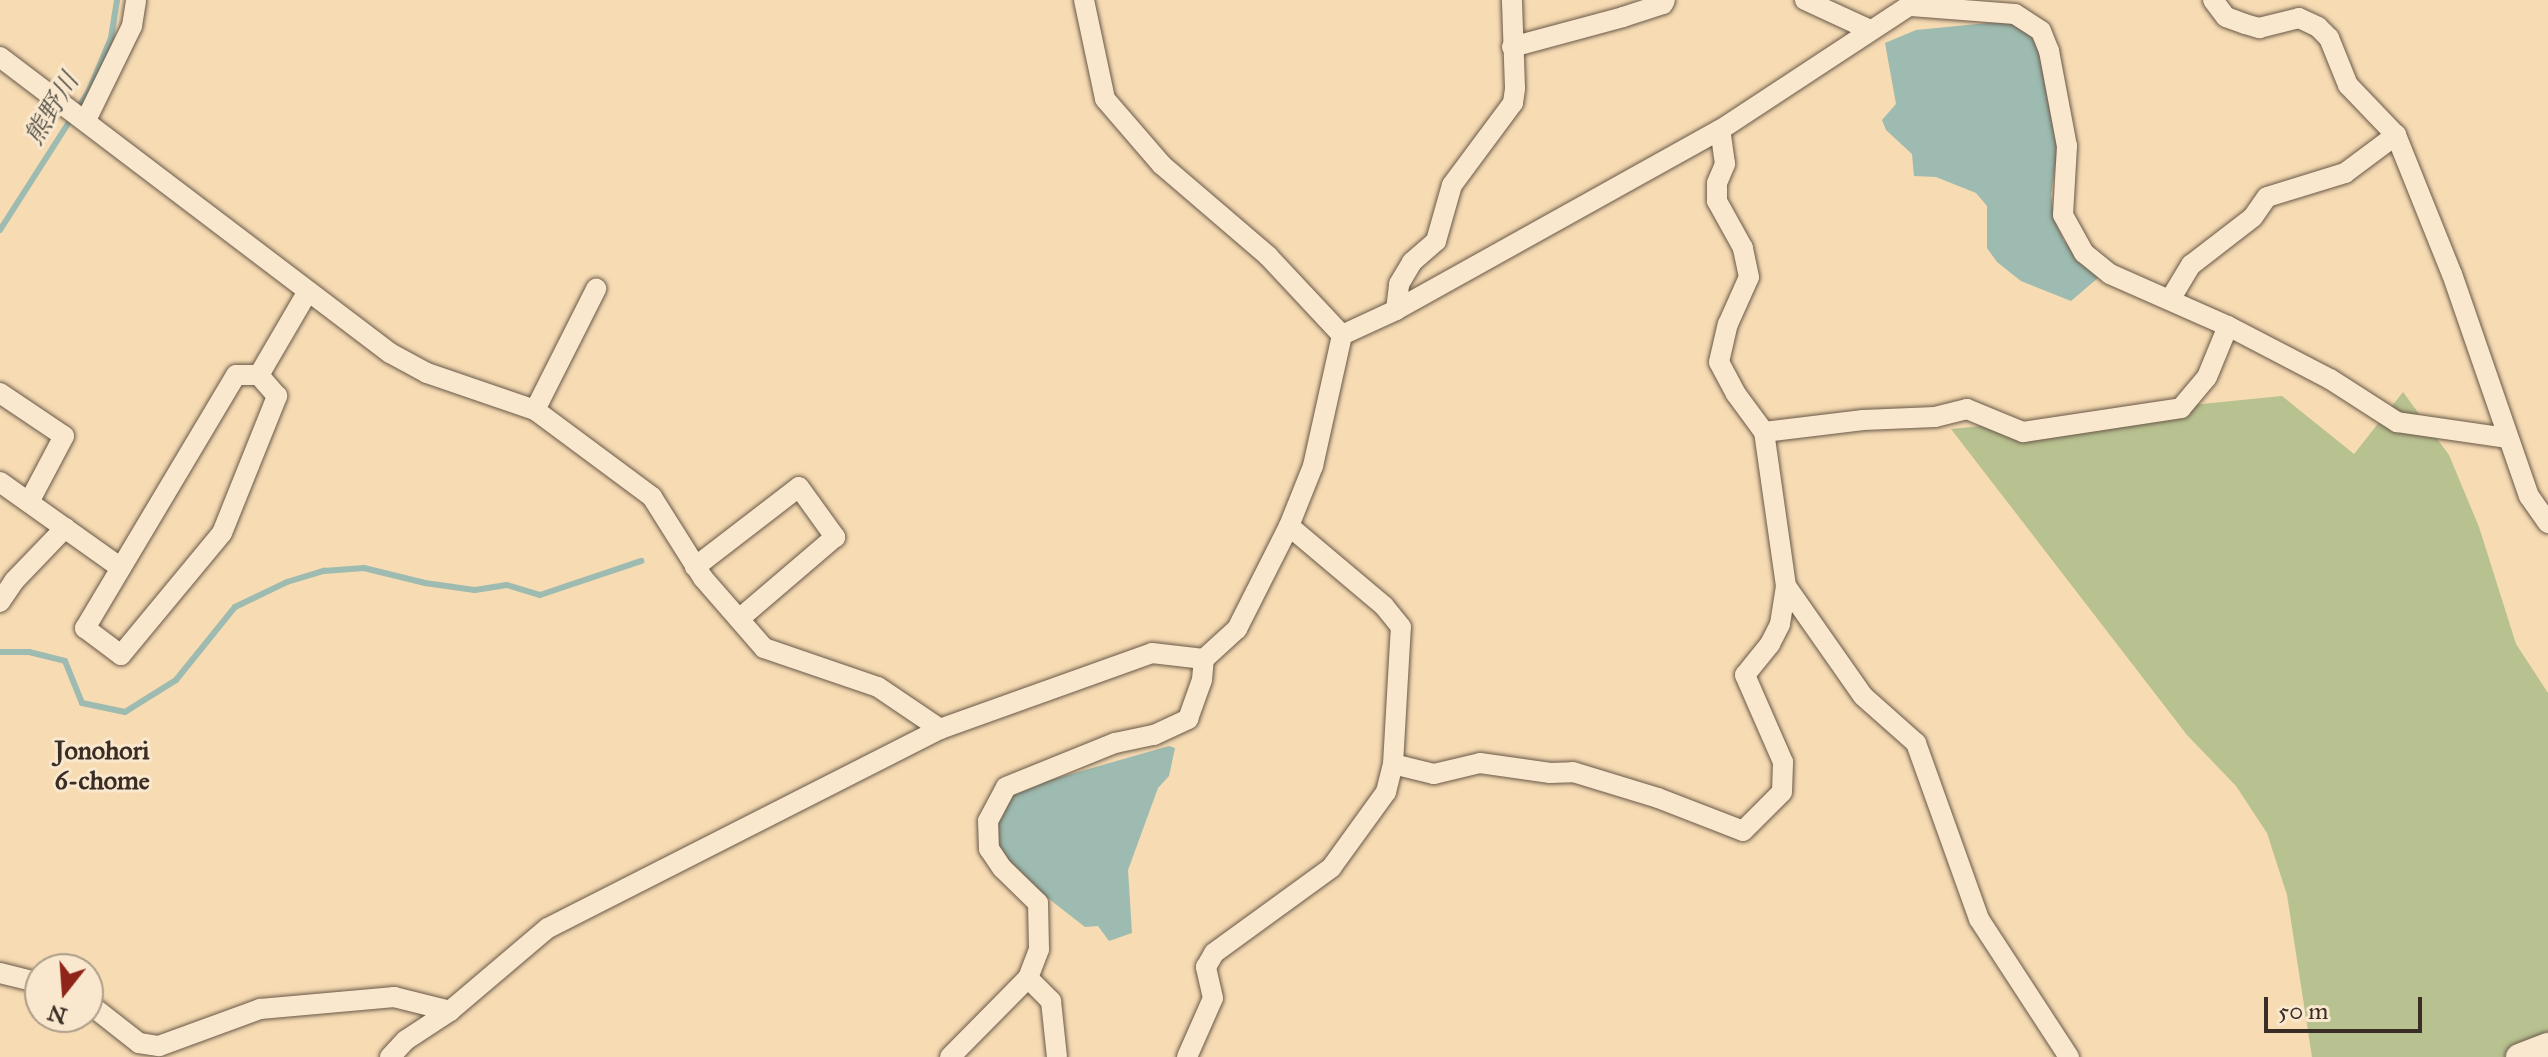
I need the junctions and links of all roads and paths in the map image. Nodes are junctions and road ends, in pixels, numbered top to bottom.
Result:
1 (136, 0) edge
2 (1084, 0) edge
3 (1512, 0) edge
4 (1665, 0) edge
5 (1805, 0) edge
6 (2213, 0) edge
7 (1914, 3) edge
8 (1870, 30) junction
9 (1512, 47) junction
10 (0, 57) edge
11 (86, 120) junction
12 (1720, 130) junction
13 (2396, 135) junction
14 (596, 289) dead end
15 (308, 291) junction
16 (2171, 298) junction
17 (1396, 310) junction
18 (2228, 326) junction
19 (1342, 335) junction
20 (259, 375) junction
21 (0, 393) edge
22 (535, 410) junction
23 (1764, 432) junction
24 (2507, 438) junction
25 (0, 482) edge
26 (29, 502) junction
27 (2548, 523) edge
28 (1289, 526) junction
29 (65, 528) junction
30 (695, 567) junction
31 (121, 568) junction
32 (1786, 586) junction
33 (0, 602) edge
34 (739, 619) junction
35 (1204, 659) junction
36 (940, 729) junction
37 (1393, 764) junction
38 (0, 973) edge
39 (1028, 978) junction
40 (24, 979) edge
41 (450, 1011) junction
42 (104, 1016) edge
43 (2548, 1046) edge
44 (410, 1048) edge
45 (390, 1057) edge
46 (950, 1057) edge
47 (1057, 1057) edge
48 (1187, 1057) edge
49 (2069, 1057) edge
50 (2519, 1057) edge

1 - 11 street
2 - 19 street
3 - 9 street
4 - 9 street
5 - 8 street
6 - 13 street
7 - 8 street
7 - 16 street
8 - 12 street
9 - 17 street
10 - 11 street
11 - 15 street
12 - 17 street
12 - 23 street
13 - 16 street
13 - 24 street
14 - 22 street
15 - 20 street
15 - 22 street
16 - 18 street
17 - 19 street
18 - 23 street
18 - 24 street
19 - 28 street
20 - 31 street
20 - 31 street
21 - 26 street
22 - 30 street
23 - 32 street
24 - 27 street
25 - 26 street
26 - 29 street
28 - 35 street
28 - 37 street
29 - 31 street
29 - 33 street
30 - 34 street
30 - 34 street
32 - 37 street
32 - 49 street
34 - 36 street
35 - 36 street
35 - 39 street
36 - 41 street
37 - 48 street
38 - 40 street
39 - 46 street
39 - 47 street
41 - 42 street
41 - 44 street
43 - 50 street
44 - 45 street

